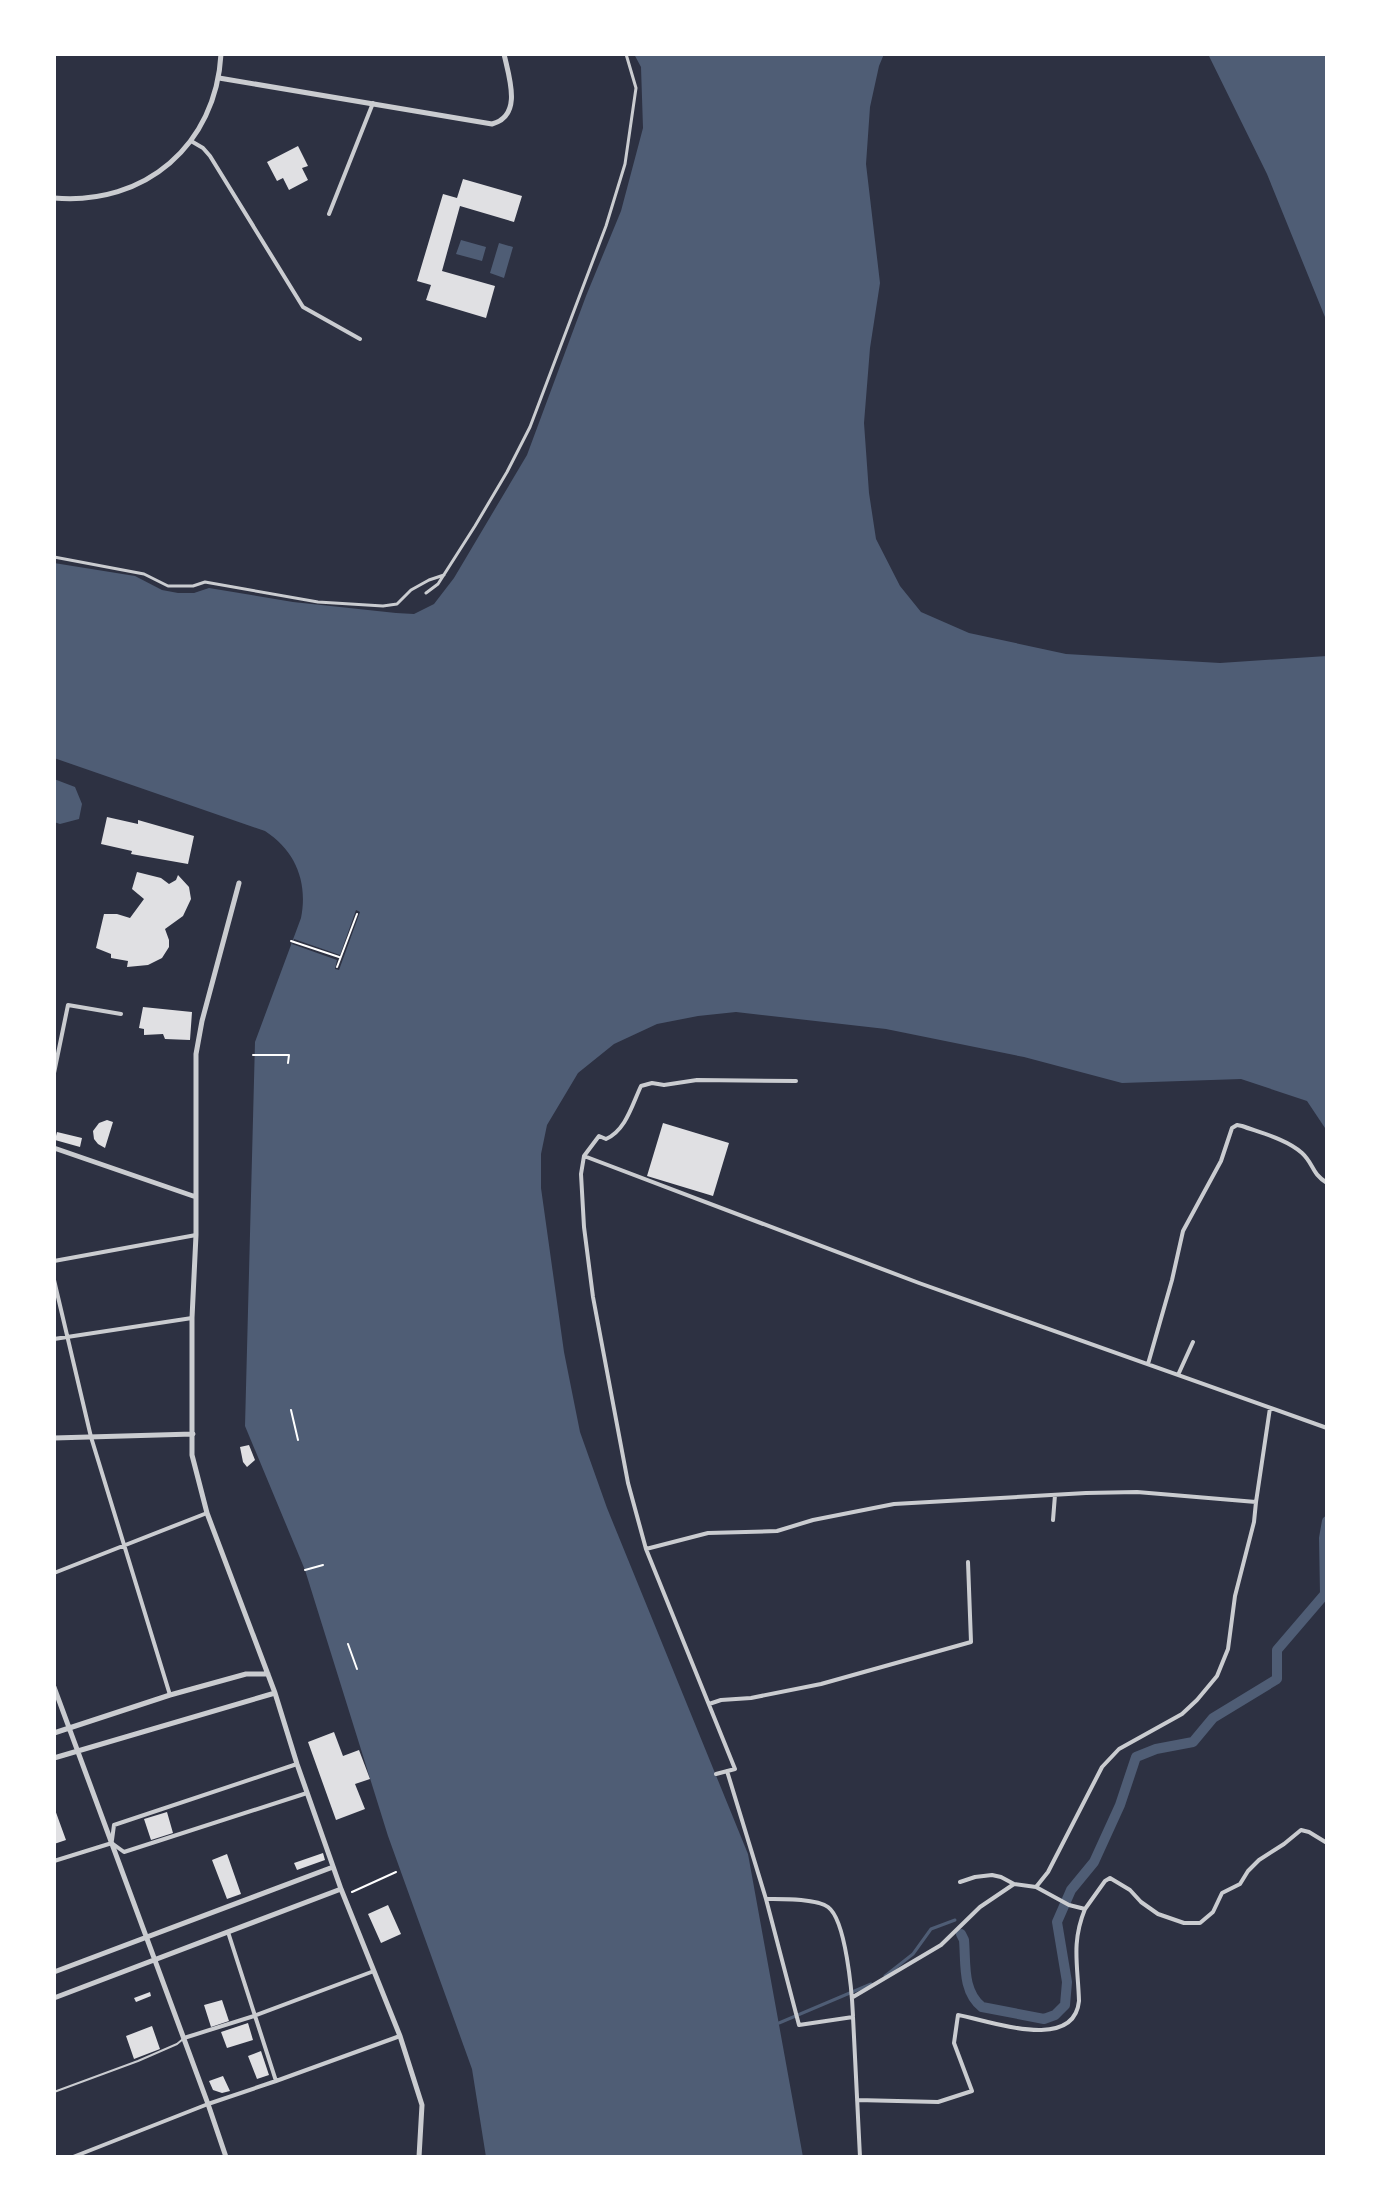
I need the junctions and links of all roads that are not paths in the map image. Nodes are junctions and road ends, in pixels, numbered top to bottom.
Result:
1 (221, 54) edge
2 (504, 54) edge
3 (626, 54) edge
4 (219, 78) junction
5 (373, 103) junction
6 (191, 141) junction
7 (54, 198) edge
8 (329, 214) dead end
9 (360, 339) dead end
10 (54, 557) edge
11 (444, 575) junction
12 (426, 593) dead end
13 (239, 883) dead end
14 (121, 1014) dead end
15 (54, 1073) edge
16 (796, 1081) dead end
17 (54, 1148) edge
18 (584, 1156) junction
19 (1327, 1183) edge
20 (196, 1197) junction
21 (196, 1235) junction
22 (54, 1261) edge
23 (54, 1280) edge
24 (192, 1318) junction
25 (68, 1337) junction
26 (54, 1339) edge
27 (1193, 1342) dead end
28 (1148, 1364) junction
29 (1178, 1375) junction
30 (1270, 1408) junction
31 (1327, 1428) edge
32 (193, 1434) junction
33 (91, 1437) junction
34 (54, 1438) edge
35 (1055, 1495) junction
36 (1256, 1502) junction
37 (207, 1513) junction
38 (1053, 1520) dead end
39 (124, 1546) junction
40 (646, 1549) junction
41 (968, 1562) dead end
42 (54, 1573) edge
43 (268, 1674) junction
44 (54, 1687) edge
45 (275, 1693) junction
46 (170, 1695) junction
47 (709, 1704) junction
48 (69, 1728) junction
49 (54, 1733) edge
50 (77, 1750) junction
51 (54, 1758) edge
52 (297, 1764) junction
53 (727, 1771) junction
54 (716, 1774) dead end
55 (307, 1793) junction
56 (112, 1843) junction
57 (1327, 1843) edge
58 (54, 1861) edge
59 (333, 1867) junction
60 (960, 1882) dead end
61 (1014, 1884) junction
62 (1036, 1887) junction
63 (341, 1889) junction
64 (766, 1899) junction
65 (1085, 1909) junction
66 (228, 1932) junction
67 (146, 1937) junction
68 (155, 1960) junction
69 (375, 1971) junction
70 (54, 1972) edge
71 (852, 1996) junction
72 (54, 1998) edge
73 (254, 2016) junction
74 (853, 2017) junction
75 (400, 2036) junction
76 (184, 2038) junction
77 (276, 2081) junction
78 (54, 2092) edge
79 (857, 2100) junction
80 (208, 2104) junction
81 (73, 2157) edge
82 (226, 2157) edge
83 (419, 2157) edge
84 (860, 2157) edge

1 - 4 street
2 - 5 street
3 - 11 street
4 - 5 street
4 - 6 street
5 - 8 street
6 - 7 street
6 - 9 street
10 - 11 street
11 - 12 street
13 - 20 street
14 - 15 street
16 - 18 street
17 - 20 street
18 - 28 street
18 - 40 street
19 - 28 street
20 - 21 street
21 - 22 street
21 - 24 street
23 - 25 street
24 - 25 street
24 - 32 street
25 - 26 street
25 - 33 street
27 - 29 street
28 - 29 street
29 - 30 street
30 - 31 street
30 - 36 street
32 - 33 street
32 - 37 street
33 - 34 street
33 - 39 street
35 - 36 street
35 - 38 street
35 - 40 street
36 - 62 street
37 - 39 street
37 - 43 street
39 - 42 street
39 - 46 street
40 - 47 street
41 - 47 street
43 - 45 street
43 - 46 street
44 - 48 street
45 - 50 street
45 - 52 street
46 - 48 street
47 - 53 street
48 - 49 street
48 - 50 street
50 - 51 street
50 - 56 street
52 - 55 street
52 - 56 street
53 - 54 street
53 - 64 street
55 - 56 street
55 - 59 street
56 - 58 street
56 - 67 street
57 - 65 street
59 - 63 street
59 - 67 street
60 - 61 street
61 - 62 street
61 - 71 street
62 - 65 street
63 - 66 street
63 - 69 street
64 - 71 street
64 - 74 street
65 - 79 street
66 - 68 street
66 - 73 street
67 - 68 street
67 - 70 street
68 - 72 street
68 - 76 street
69 - 73 street
69 - 75 street
71 - 74 street
73 - 76 street
73 - 77 street
74 - 79 street
75 - 77 street
75 - 83 street
76 - 78 lane
76 - 80 street
77 - 80 street
79 - 84 street
80 - 81 street
80 - 82 street

